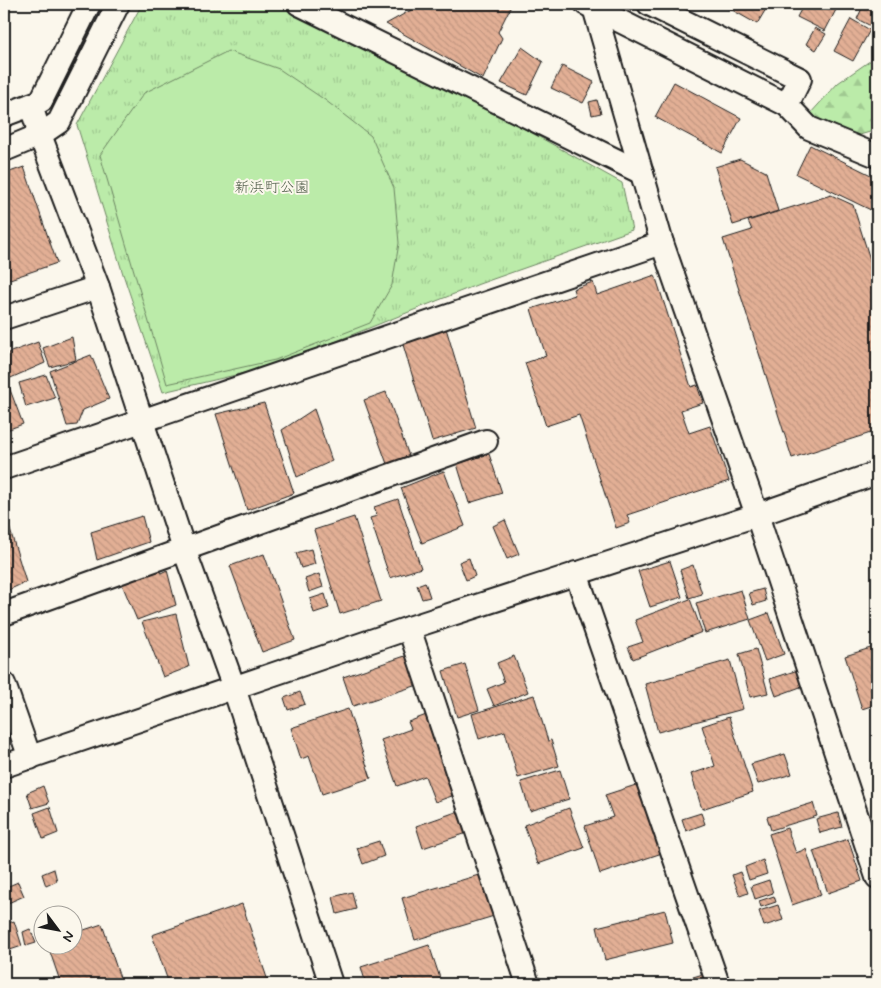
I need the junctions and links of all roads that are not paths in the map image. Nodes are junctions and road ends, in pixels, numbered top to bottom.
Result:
1 (89, 4) edge
2 (118, 4) edge
3 (298, 4) edge
4 (649, 4) edge
5 (591, 5) edge
6 (31, 105) junction
7 (787, 105) junction
8 (4, 115) edge
9 (40, 134) junction
10 (4, 150) edge
11 (877, 156) edge
12 (642, 173) junction
13 (662, 243) junction
14 (98, 286) junction
15 (4, 318) edge
16 (141, 420) junction
17 (486, 441) dead end
18 (4, 468) edge
19 (877, 473) edge
20 (758, 515) junction
21 (184, 549) junction
22 (576, 572) junction
23 (4, 614) edge
24 (409, 628) junction
25 (4, 684) edge
26 (234, 688) junction
27 (30, 758) junction
28 (4, 766) edge
29 (877, 877) edge
30 (331, 984) edge
31 (528, 984) edge
32 (718, 984) edge

1 - 6 street
2 - 9 street
3 - 12 street
4 - 7 street
5 - 7 street
5 - 12 street
6 - 8 street
6 - 9 street
7 - 11 street
9 - 10 street
9 - 14 street
12 - 13 street
13 - 16 street
13 - 20 street
14 - 15 street
14 - 16 street
16 - 18 street
16 - 21 street
17 - 21 street
19 - 20 street
20 - 22 street
20 - 29 street
21 - 23 street
21 - 26 street
22 - 24 street
22 - 32 street
24 - 26 street
24 - 31 street
25 - 27 street
26 - 27 street
26 - 30 street
27 - 28 street

